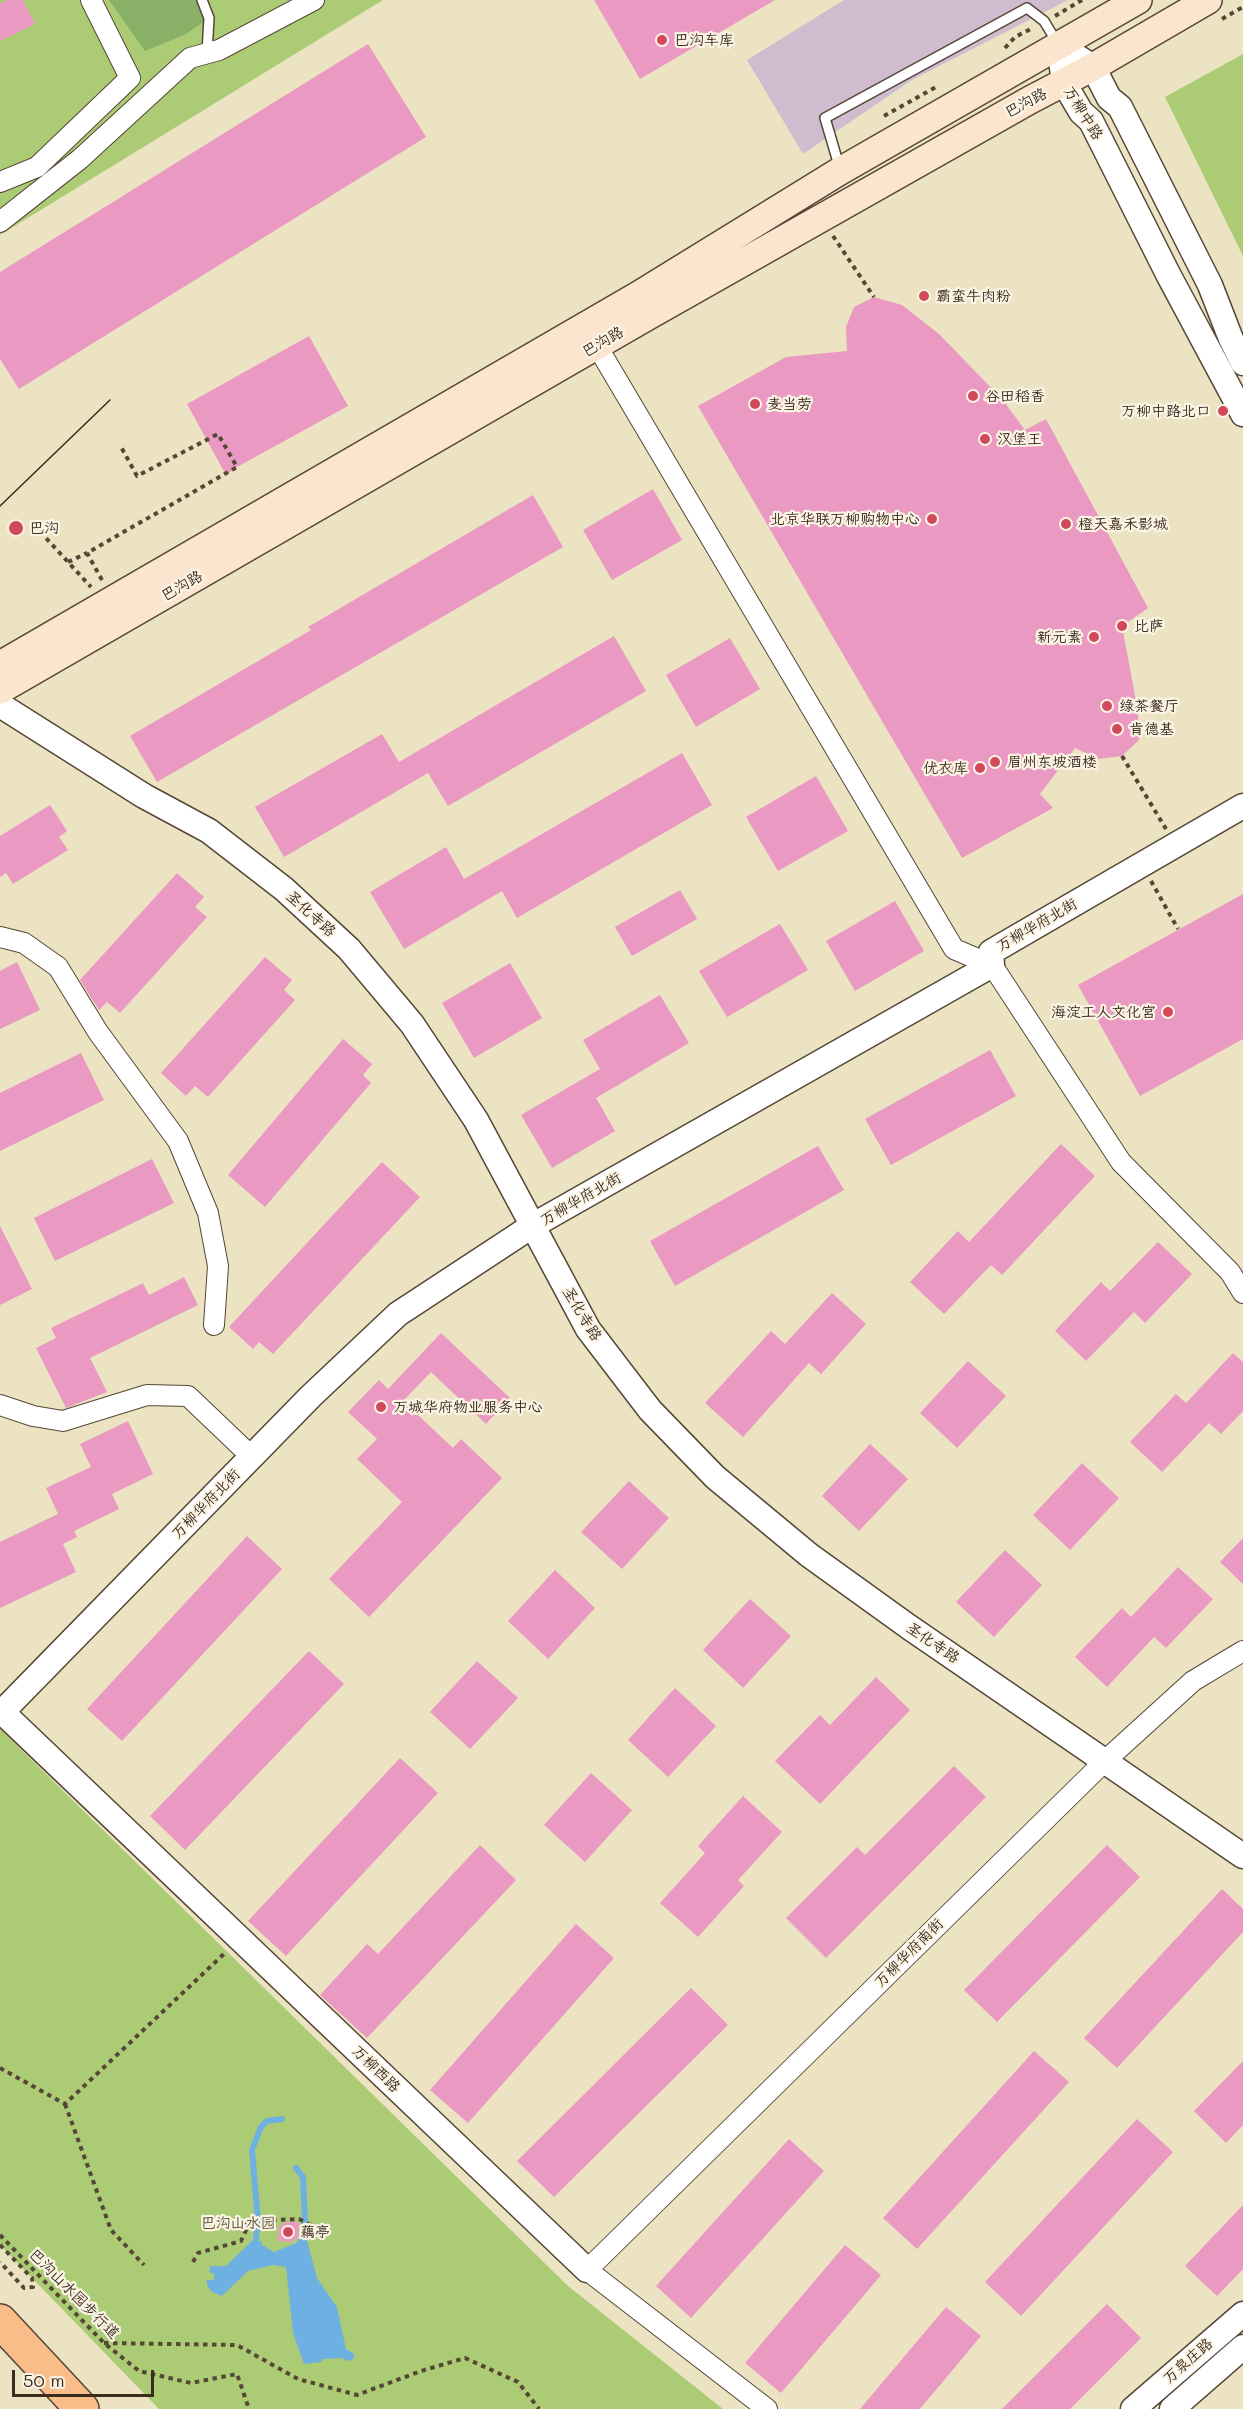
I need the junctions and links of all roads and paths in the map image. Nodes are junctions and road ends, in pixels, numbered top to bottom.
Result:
1 (91, 0) edge
2 (202, 0) edge
3 (314, 0) edge
4 (1082, 0) edge
5 (1138, 0) edge
6 (1208, 0) edge
7 (1044, 21) junction
8 (1059, 45) junction
9 (207, 53) junction
10 (996, 54) dead end
11 (1093, 67) junction
12 (945, 82) dead end
13 (1064, 82) junction
14 (884, 116) dead end
15 (840, 171) junction
16 (0, 182) edge
17 (0, 222) edge
18 (833, 236) dead end
19 (874, 297) dead end
20 (597, 346) junction
21 (1243, 363) edge
22 (1243, 414) edge
23 (120, 445) dead end
24 (34, 525) dead end
25 (87, 553) junction
26 (68, 562) junction
27 (102, 580) dead end
28 (91, 587) dead end
29 (0, 665) edge
30 (0, 690) edge
31 (0, 705) edge
32 (1122, 756) dead end
33 (1243, 806) edge
34 (1176, 845) junction
35 (1141, 865) junction
36 (1178, 929) dead end
37 (0, 937) edge
38 (992, 964) junction
39 (532, 1226) junction
40 (1243, 1293) edge
41 (214, 1325) dead end
42 (0, 1405) edge
43 (252, 1457) junction
44 (1243, 1651) edge
45 (1, 1711) edge
46 (1106, 1760) junction
47 (1243, 1856) edge
48 (239, 1939) junction
49 (0, 2068) edge
50 (65, 2104) junction
51 (254, 2221) dead end
52 (246, 2222) dead end
53 (311, 2225) dead end
54 (0, 2235) edge
55 (0, 2245) edge
56 (0, 2262) edge
57 (193, 2262) dead end
58 (144, 2265) dead end
59 (587, 2270) junction
60 (1243, 2314) edge
61 (0, 2321) edge
62 (104, 2343) junction
63 (1243, 2347) edge
64 (82, 2409) edge
65 (249, 2409) edge
66 (539, 2409) edge
67 (767, 2409) edge
68 (1132, 2409) edge
69 (1172, 2409) edge

1 - 16 street
2 - 9 lane
3 - 9 street
4 - 7 path
5 - 8 main road, 巴沟路
6 - 11 main road, 巴沟路
7 - 8 lane
7 - 10 path
7 - 15 lane
8 - 11 street, 万柳中路
8 - 13 street, 万柳中路
8 - 15 main road, 巴沟路
9 - 17 street
11 - 13 main road, 巴沟路
11 - 21 street, 万柳中路
12 - 14 path
13 - 20 main road, 巴沟路
13 - 22 street, 万柳中路
15 - 29 main road, 巴沟路
18 - 19 path
20 - 30 main road, 巴沟路
20 - 38 street
23 - 25 path
24 - 26 path
25 - 26 path
25 - 27 path
26 - 28 path
31 - 39 street, 圣化寺路
32 - 34 path
33 - 34 street, 万柳华府北街
34 - 35 street, 万柳华府北街
35 - 36 path
35 - 38 street, 万柳华府北街
37 - 41 street
38 - 39 street, 万柳华府北街
38 - 40 street
39 - 43 street, 万柳华府北街
39 - 46 street, 圣化寺路
42 - 43 street
43 - 45 street, 万柳华府北街
44 - 46 street, 万柳华府南街
45 - 48 street, 万柳西路
46 - 47 street, 圣化寺路
46 - 59 street, 万柳华府南街
48 - 50 path
48 - 59 street, 万柳西路
49 - 50 path
50 - 58 path
51 - 53 path
52 - 57 path
54 - 62 path, 巴沟山水园步行道
55 - 56 path
59 - 67 street, 万柳西路
60 - 68 street, 万泉庄路
61 - 64 highway
62 - 65 path, 巴沟山水园步行道
62 - 66 path
63 - 69 street, 万泉庄路

